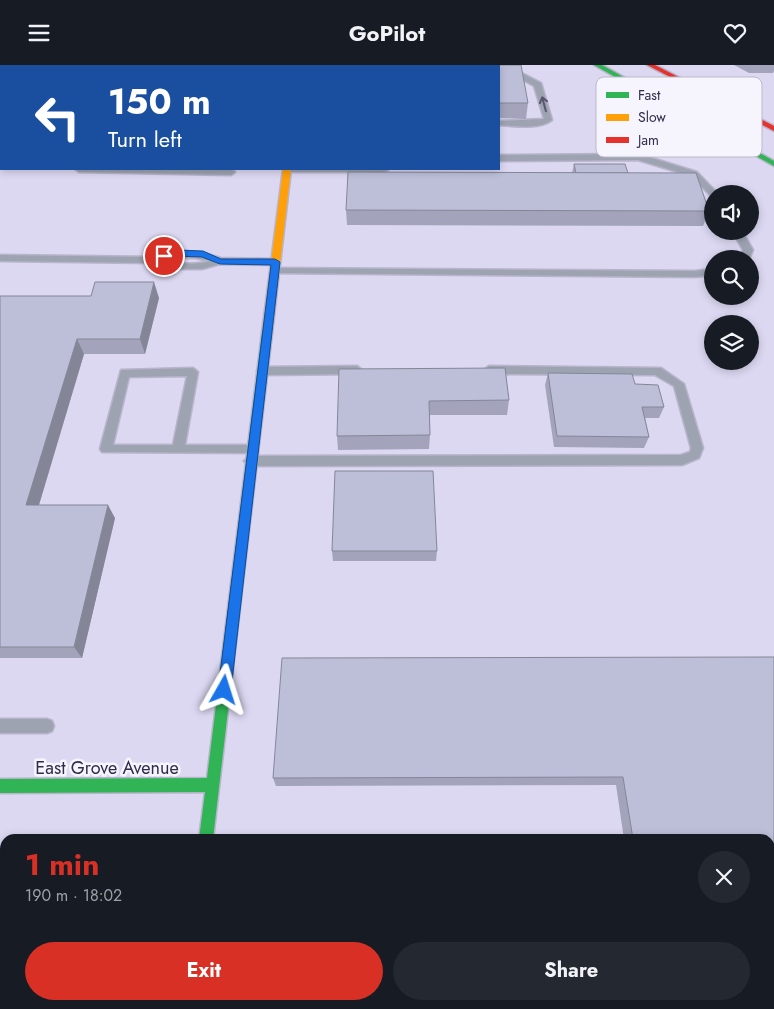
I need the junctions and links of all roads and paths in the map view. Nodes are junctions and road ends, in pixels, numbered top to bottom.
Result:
1 (500, 65) edge
2 (597, 65) edge
3 (650, 65) edge
4 (618, 77) edge
5 (673, 77) edge
6 (500, 123) edge
7 (762, 123) edge
8 (774, 129) edge
9 (638, 157) edge
10 (638, 157) edge
11 (761, 157) edge
12 (500, 158) edge
13 (774, 164) edge
14 (130, 170) edge
15 (287, 170) edge
16 (231, 172) dead end
17 (705, 185) edge
18 (0, 259) edge
19 (275, 266) junction
20 (704, 273) edge
21 (366, 370) edge
22 (472, 370) edge
23 (262, 371) junction
24 (178, 449) junction
25 (251, 455) junction
26 (0, 726) edge
27 (47, 726) dead end
28 (0, 785) edge
29 (213, 785) junction
30 (207, 834) edge

6 -> 1 lane
2 - 4 main road
3 - 5 main road
7 - 8 main road
9 - 12 lane
10 - 17 lane
11 - 13 main road
14 - 16 lane
15 - 19 main road
18 - 19 lane
19 - 20 lane
19 - 23 main road
21 - 23 lane
22 - 25 lane
23 - 25 main road
24 - 24 lane
24 - 25 lane
25 - 29 main road
26 - 27 lane
28 - 29 main road, East Grove Avenue
29 - 30 main road

